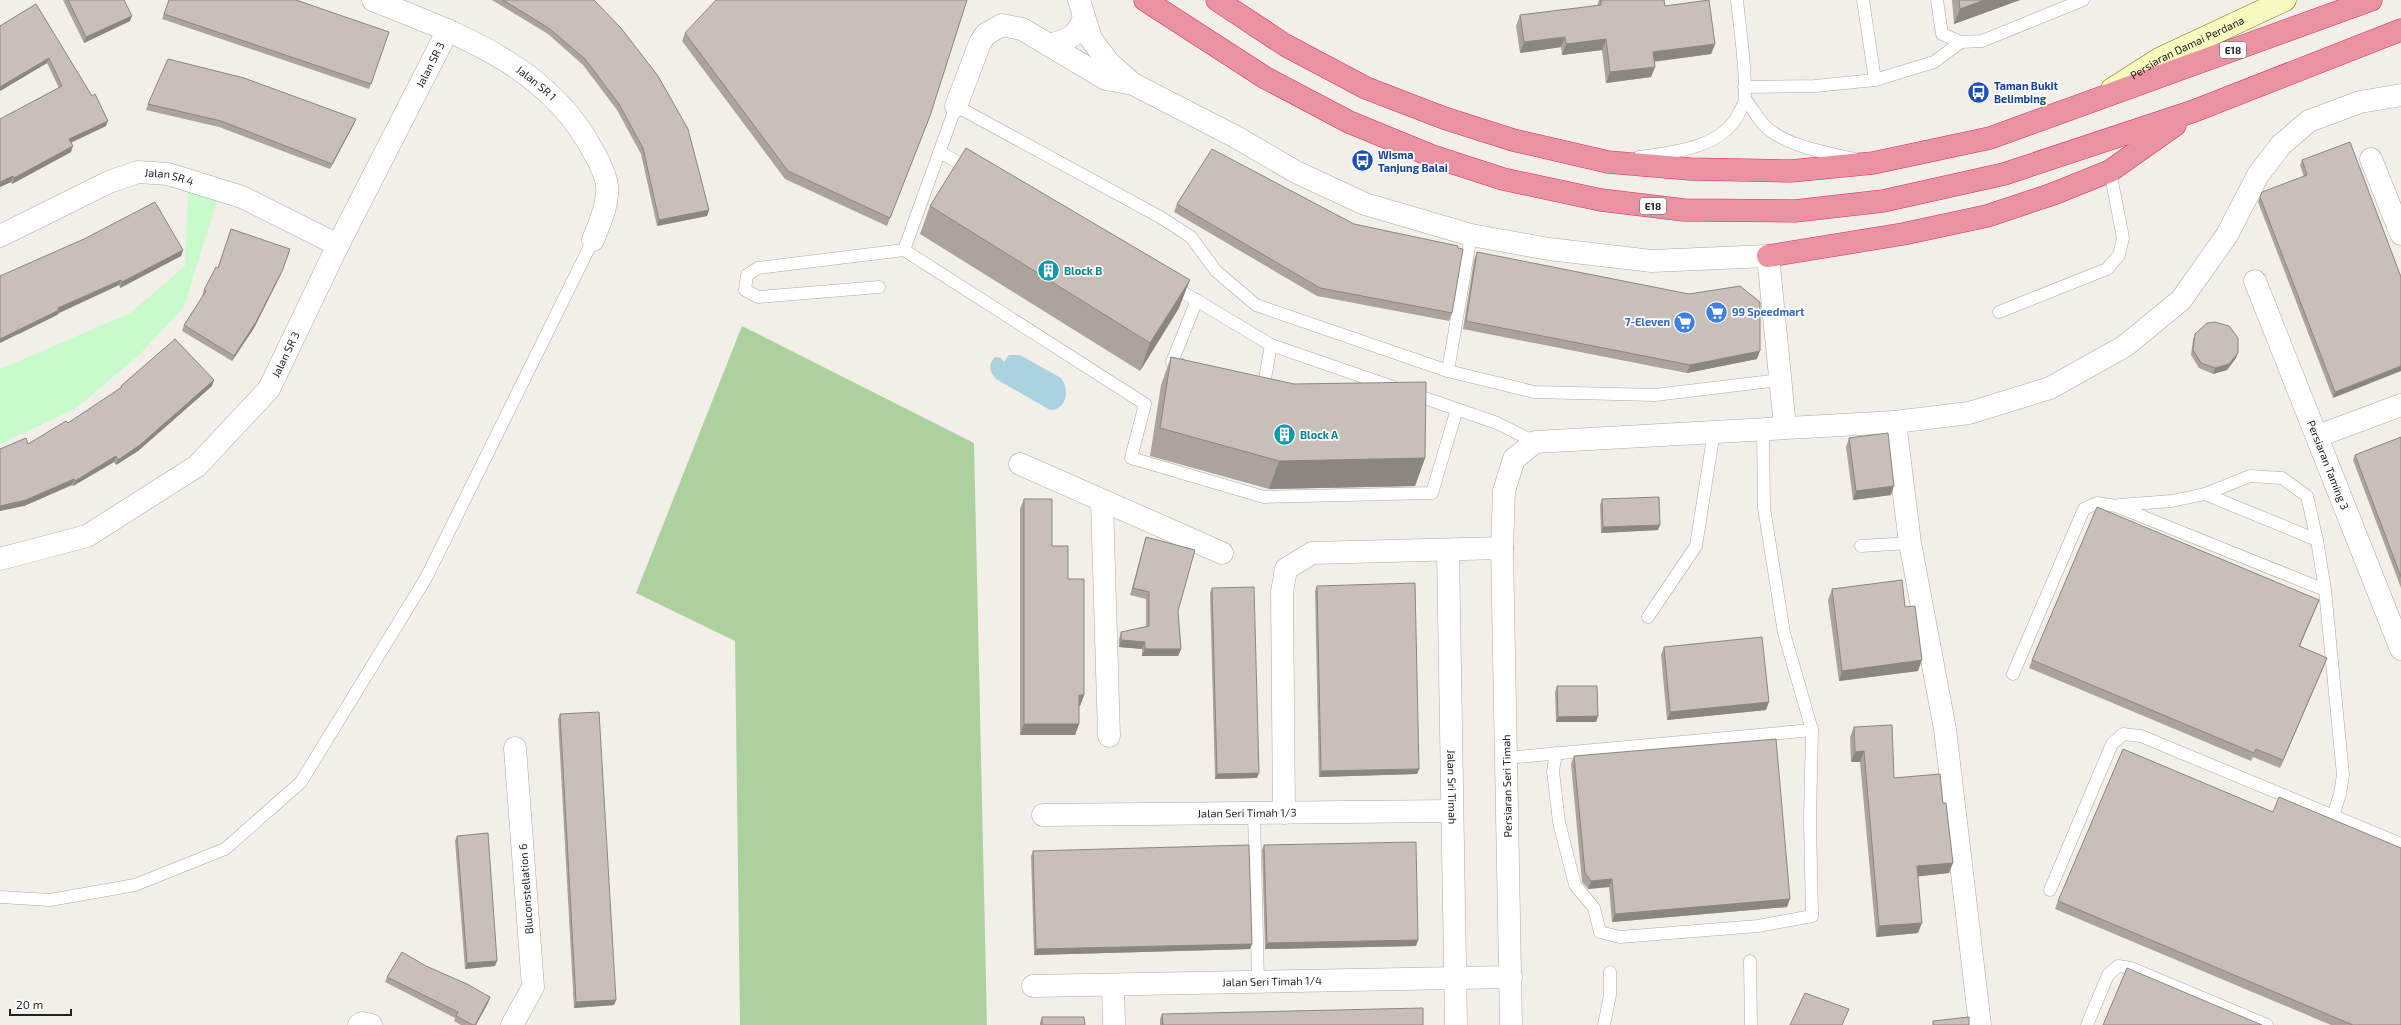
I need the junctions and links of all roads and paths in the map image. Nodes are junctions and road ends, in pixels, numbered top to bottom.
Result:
1 (373, 0) edge
2 (1145, 0) edge
3 (1217, 0) edge
4 (1738, 0) edge
5 (1863, 0) edge
6 (1937, 0) edge
7 (2083, 0) edge
8 (2285, 0) edge
9 (2371, 0) edge
10 (1082, 8) edge
11 (448, 30) junction
12 (2401, 30) edge
13 (1961, 42) junction
14 (1049, 45) junction
15 (1875, 80) junction
16 (1133, 84) junction
17 (1745, 93) junction
18 (2094, 101) junction
19 (2399, 101) edge
20 (956, 106) junction
21 (2194, 111) junction
22 (940, 152) junction
23 (2371, 159) dead end
24 (1608, 162) junction
25 (1873, 163) junction
26 (2110, 171) junction
27 (980, 175) edge
28 (2401, 234) edge
29 (1471, 235) junction
30 (0, 236) edge
31 (593, 240) joint
32 (338, 245) junction
33 (904, 250) junction
34 (1768, 256) junction
35 (1163, 280) edge
36 (2255, 281) dead end
37 (879, 287) dead end
38 (1197, 300) junction
39 (1999, 312) dead end
40 (1271, 345) junction
41 (1195, 369) edge
42 (1448, 371) junction
43 (1780, 380) junction
44 (1248, 385) edge
45 (1263, 390) junction
46 (1278, 390) edge
47 (1365, 391) edge
48 (1404, 391) junction
49 (2401, 404) edge
50 (1457, 409) junction
51 (1895, 422) junction
52 (1785, 427) junction
53 (1763, 429) junction
54 (1714, 432) junction
55 (2318, 436) junction
56 (1535, 442) junction
57 (1020, 464) dead end
58 (2205, 494) junction
59 (1102, 502) junction
60 (2116, 506) junction
61 (2317, 540) junction
62 (1910, 543) junction
63 (1862, 546) dead end
64 (1502, 548) junction
65 (1448, 550) junction
66 (1222, 554) dead end
67 (0, 559) edge
68 (2325, 590) junction
69 (1648, 617) dead end
70 (2401, 649) edge
71 (2013, 674) dead end
72 (1812, 730) junction
73 (1109, 736) dead end
74 (515, 748) dead end
75 (1556, 753) junction
76 (1506, 758) junction
77 (1451, 811) junction
78 (1284, 812) junction
79 (1254, 813) junction
80 (1043, 815) dead end
81 (2332, 816) junction
82 (2401, 844) edge
83 (2050, 890) dead end
84 (0, 897) edge
85 (1750, 961) dead end
86 (1610, 972) dead end
87 (1511, 977) junction
88 (1455, 978) junction
89 (1258, 982) junction
90 (1113, 985) junction
91 (1033, 986) dead end
92 (512, 1025) edge
93 (1114, 1025) edge
94 (1456, 1025) edge
95 (1511, 1025) edge
96 (1604, 1025) edge
97 (1751, 1025) edge
98 (1980, 1025) edge
99 (2087, 1025) edge
100 (2268, 1025) edge

1 - 11 street, Jalan SR 1
2 - 21 highway, E18
3 - 24 highway, E18
4 - 17 lane
5 - 15 lane
6 - 13 lane
7 - 13 lane
8 - 18 main road, Persiaran Damai Perdana
9 - 18 highway, E18
10 - 14 street
10 - 16 street
11 - 31 street, Jalan SR 1
11 - 32 street, Jalan SR 3
12 - 21 highway, E18
13 - 15 lane
14 - 16 street
14 - 20 street
15 - 17 lane
16 - 29 street
17 - 24 lane
17 - 25 lane
18 - 25 highway, E18
19 - 51 street
20 - 22 lane
20 - 42 lane
21 - 26 highway
22 - 27 lane
22 - 33 lane
23 - 28 street
24 - 25 highway, E18
26 - 34 highway
26 - 39 lane
29 - 34 street
29 - 42 lane
30 - 32 street, Jalan SR 4
31 - 84 lane
32 - 67 street, Jalan SR 3
33 - 37 lane
33 - 50 lane
34 - 43 street
35 - 38 lane
36 - 55 street, Persiaran Taming 3
38 - 40 lane
38 - 41 lane
40 - 45 lane
40 - 48 lane
42 - 43 lane
43 - 52 street
44 - 45 lane
45 - 46 lane
47 - 48 lane
48 - 50 lane
49 - 55 street
50 - 56 lane
51 - 52 street
51 - 62 street
52 - 53 street
53 - 54 street
53 - 72 lane
54 - 56 street
54 - 69 lane
55 - 70 street, Persiaran Taming 3
56 - 64 street, Persiaran Seri Timah
57 - 59 street
58 - 60 lane
58 - 61 lane
58 - 61 lane
59 - 66 street
59 - 73 street
60 - 68 lane
60 - 71 lane
61 - 68 lane
62 - 63 lane
62 - 98 street
64 - 65 street
64 - 76 street, Persiaran Seri Timah
65 - 77 street, Jalan Sri Timah
65 - 78 street
68 - 81 lane
72 - 75 lane
72 - 75 lane
74 - 92 street, Bluconstellation 6
75 - 76 lane
76 - 87 street, Persiaran Seri Timah
77 - 78 street, Jalan Seri Timah 1/3
77 - 88 street, Jalan Sri Timah
78 - 79 street, Jalan Seri Timah 1/3
79 - 80 street, Jalan Seri Timah 1/3
79 - 89 lane
81 - 82 lane
81 - 83 lane
85 - 97 lane
86 - 96 lane
87 - 88 street, Jalan Seri Timah 1/4
87 - 95 street, Persiaran Seri Timah
88 - 89 street, Jalan Seri Timah 1/4
88 - 94 street, Jalan Sri Timah
89 - 90 street, Jalan Seri Timah 1/4
90 - 91 street, Jalan Seri Timah 1/4
90 - 93 street
99 - 100 lane

